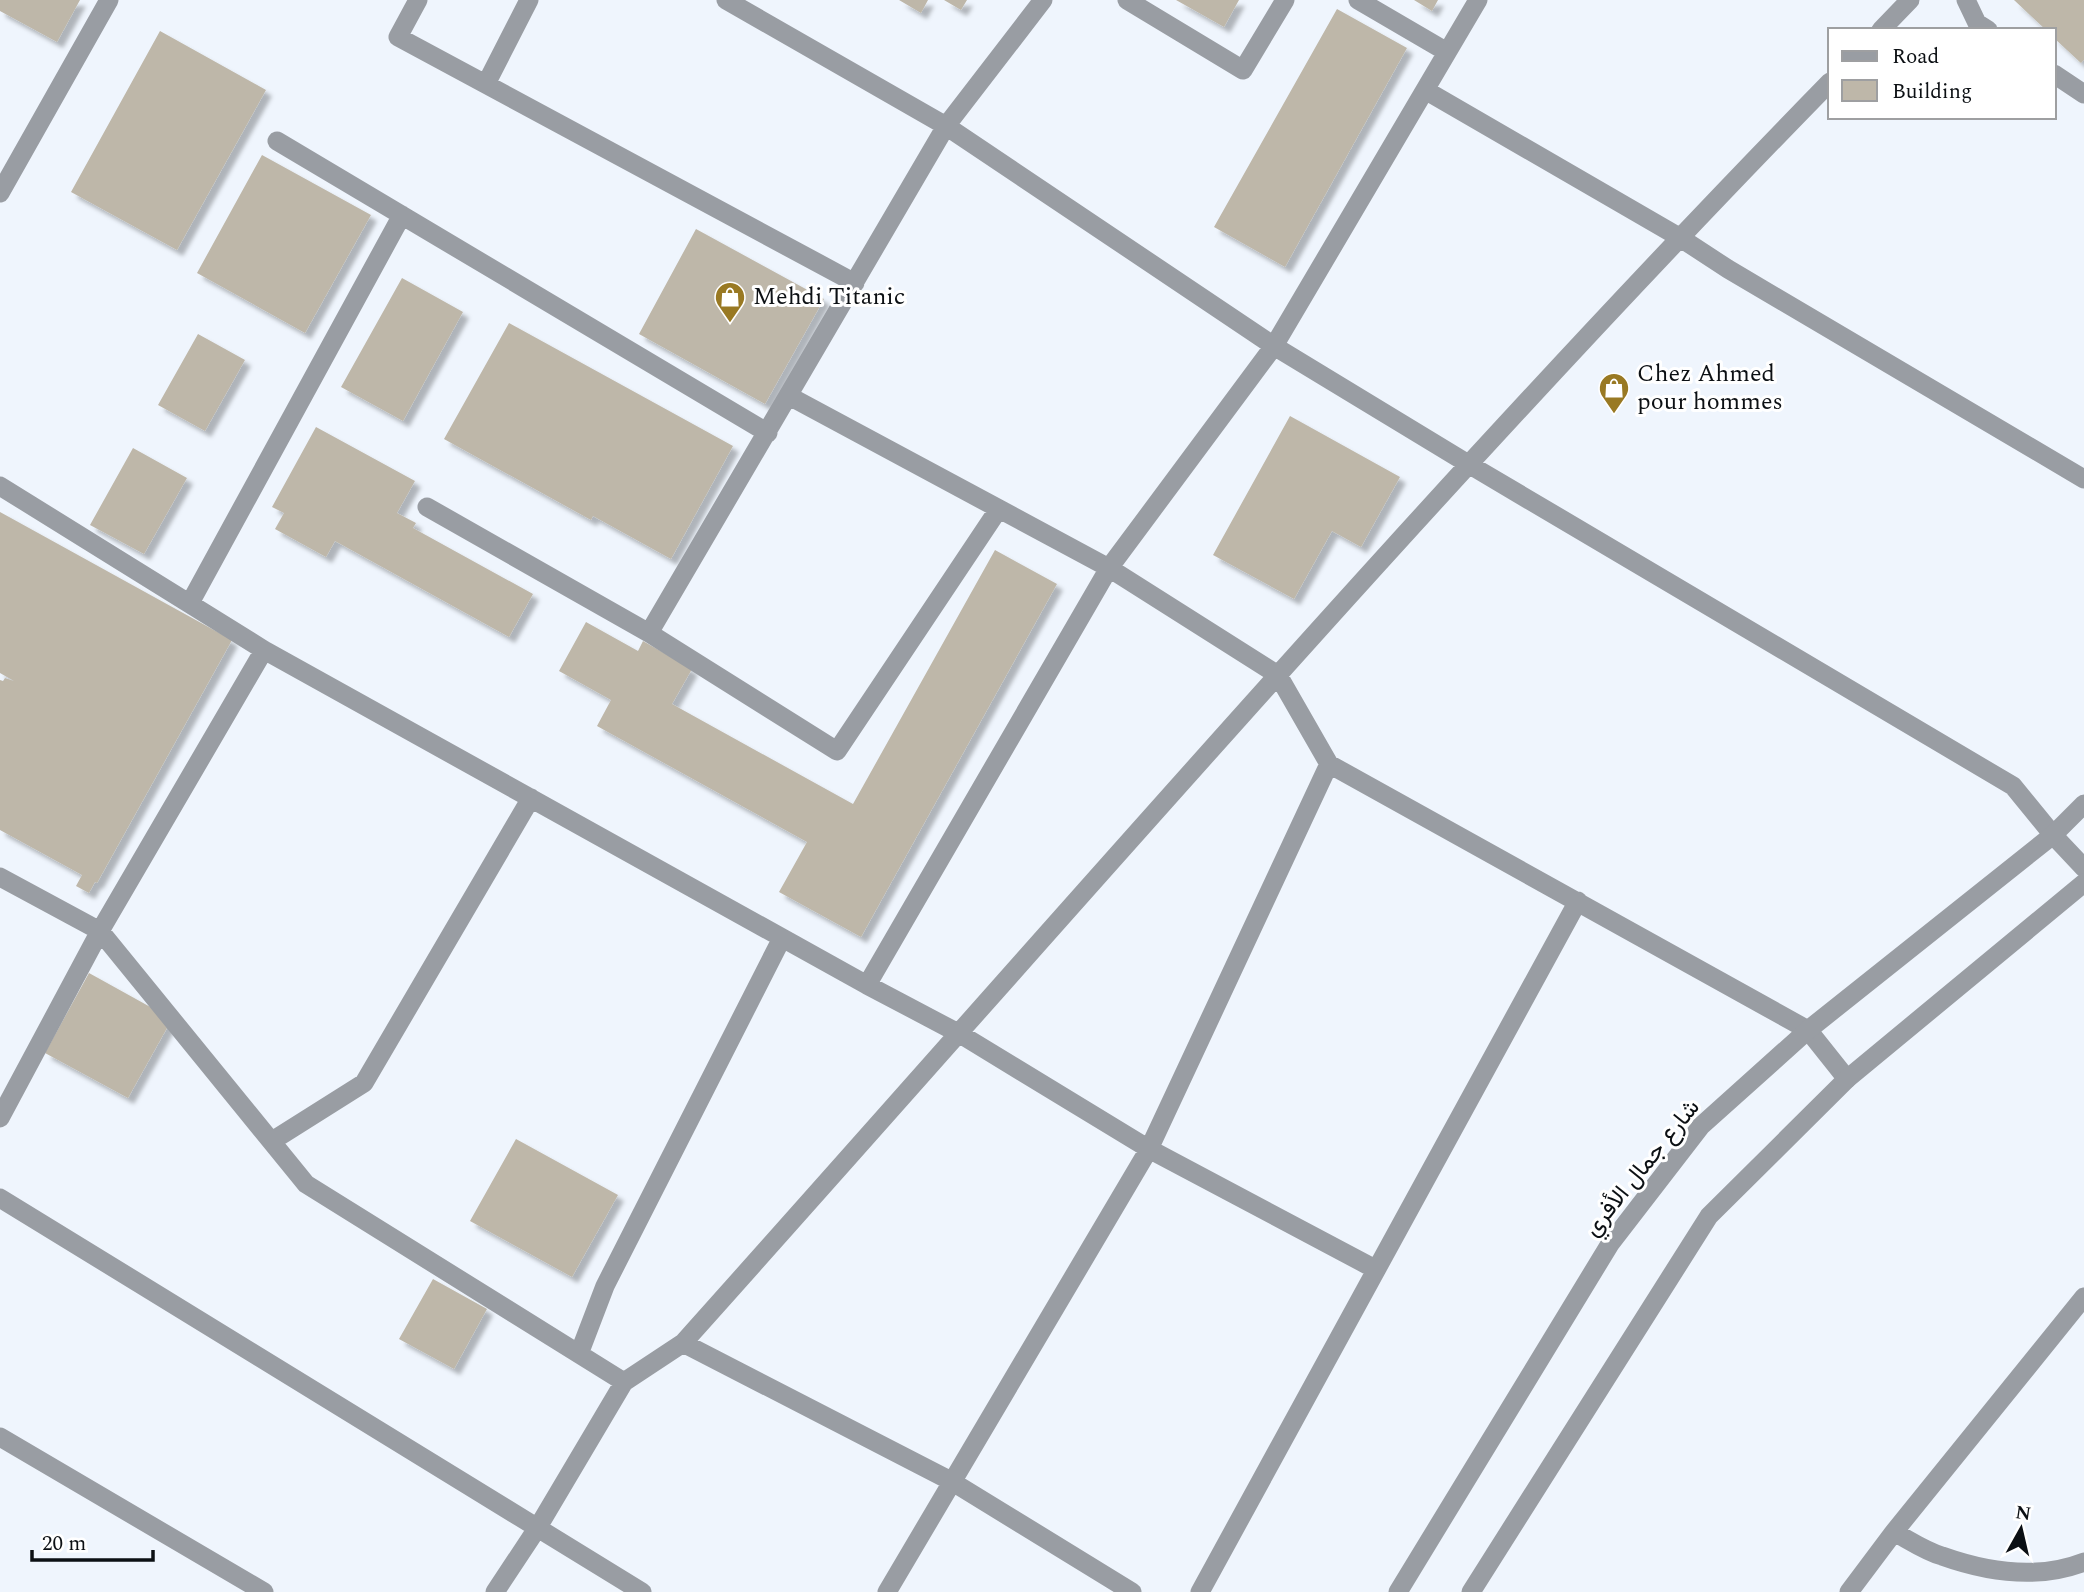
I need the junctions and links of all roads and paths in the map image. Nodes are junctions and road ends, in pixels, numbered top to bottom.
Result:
1 (109, 0) edge
2 (418, 0) edge
3 (529, 0) edge
4 (726, 0) edge
5 (1043, 0) edge
6 (1128, 0) edge
7 (1285, 0) edge
8 (1358, 0) edge
9 (1478, 0) edge
10 (1910, 0) edge
11 (1966, 0) edge
12 (1883, 28) edge
13 (1985, 28) edge
14 (1447, 52) junction
15 (2056, 75) edge
16 (486, 84) junction
17 (1828, 84) edge
18 (1425, 90) junction
19 (2084, 94) edge
20 (946, 125) junction
21 (276, 141) dead end
22 (0, 193) edge
23 (402, 215) junction
24 (1679, 237) junction
25 (855, 283) junction
26 (1274, 346) junction
27 (789, 396) junction
28 (768, 433) junction
29 (1470, 465) junction
30 (2084, 479) edge
31 (0, 486) edge
32 (427, 507) dead end
33 (998, 510) junction
34 (1109, 568) junction
35 (190, 603) junction
36 (649, 633) junction
37 (264, 650) junction
38 (1278, 675) junction
39 (1329, 764) junction
40 (531, 798) junction
41 (2084, 804) edge
42 (2053, 835) junction
43 (2084, 868) edge
44 (0, 877) edge
45 (2084, 883) edge
46 (1578, 901) junction
47 (100, 931) junction
48 (782, 938) junction
49 (867, 985) junction
50 (1808, 1030) junction
51 (960, 1034) junction
52 (1847, 1079) junction
53 (0, 1118) edge
54 (272, 1142) junction
55 (1149, 1149) junction
56 (0, 1198) edge
57 (1375, 1269) junction
58 (2084, 1297) edge
59 (683, 1343) junction
60 (579, 1354) junction
61 (624, 1382) junction
62 (0, 1437) edge
63 (951, 1481) junction
64 (538, 1527) junction
65 (1894, 1532) junction
66 (2084, 1562) edge
67 (264, 1592) edge
68 (495, 1592) edge
69 (642, 1592) edge
70 (887, 1592) edge
71 (1132, 1592) edge
72 (1200, 1592) edge
73 (1398, 1592) edge
74 (1471, 1592) edge
75 (1849, 1592) edge

1 - 22 street
2 - 16 street
3 - 16 street
4 - 20 street
5 - 20 street
6 - 7 street
8 - 14 street
9 - 14 street
10 - 12 street
11 - 13 street
14 - 18 street
15 - 19 street
16 - 25 street
17 - 24 street
18 - 24 street
18 - 26 street
20 - 25 street
20 - 26 street
21 - 23 street
23 - 28 street
23 - 35 street
24 - 29 street
24 - 30 street
25 - 27 street
26 - 29 street
26 - 34 street
27 - 28 street
27 - 33 street
28 - 36 street
29 - 38 street
29 - 42 street
31 - 35 street
32 - 36 street
33 - 34 street
33 - 36 street
34 - 38 street
34 - 49 street
35 - 37 street
37 - 40 street
37 - 47 street
38 - 39 street
38 - 51 street
39 - 46 street
39 - 55 street
40 - 48 street
40 - 54 street
41 - 42 street, شارع جمال الأفري
42 - 43 street
42 - 50 street, شارع جمال الأفري
44 - 47 street
45 - 52 street
46 - 50 street
46 - 57 street
47 - 53 street
47 - 54 street
48 - 49 street
48 - 60 street
49 - 51 street
50 - 52 street
50 - 73 street, شارع جمال الأفري
51 - 55 street
51 - 59 street
52 - 74 street
54 - 60 street
55 - 57 street
55 - 63 street
56 - 64 street
57 - 72 street
58 - 65 street
59 - 61 street
59 - 63 street
60 - 61 street
61 - 64 street
62 - 67 street
63 - 70 street
63 - 71 street
64 - 68 street
64 - 69 street
65 - 66 street
65 - 75 street

